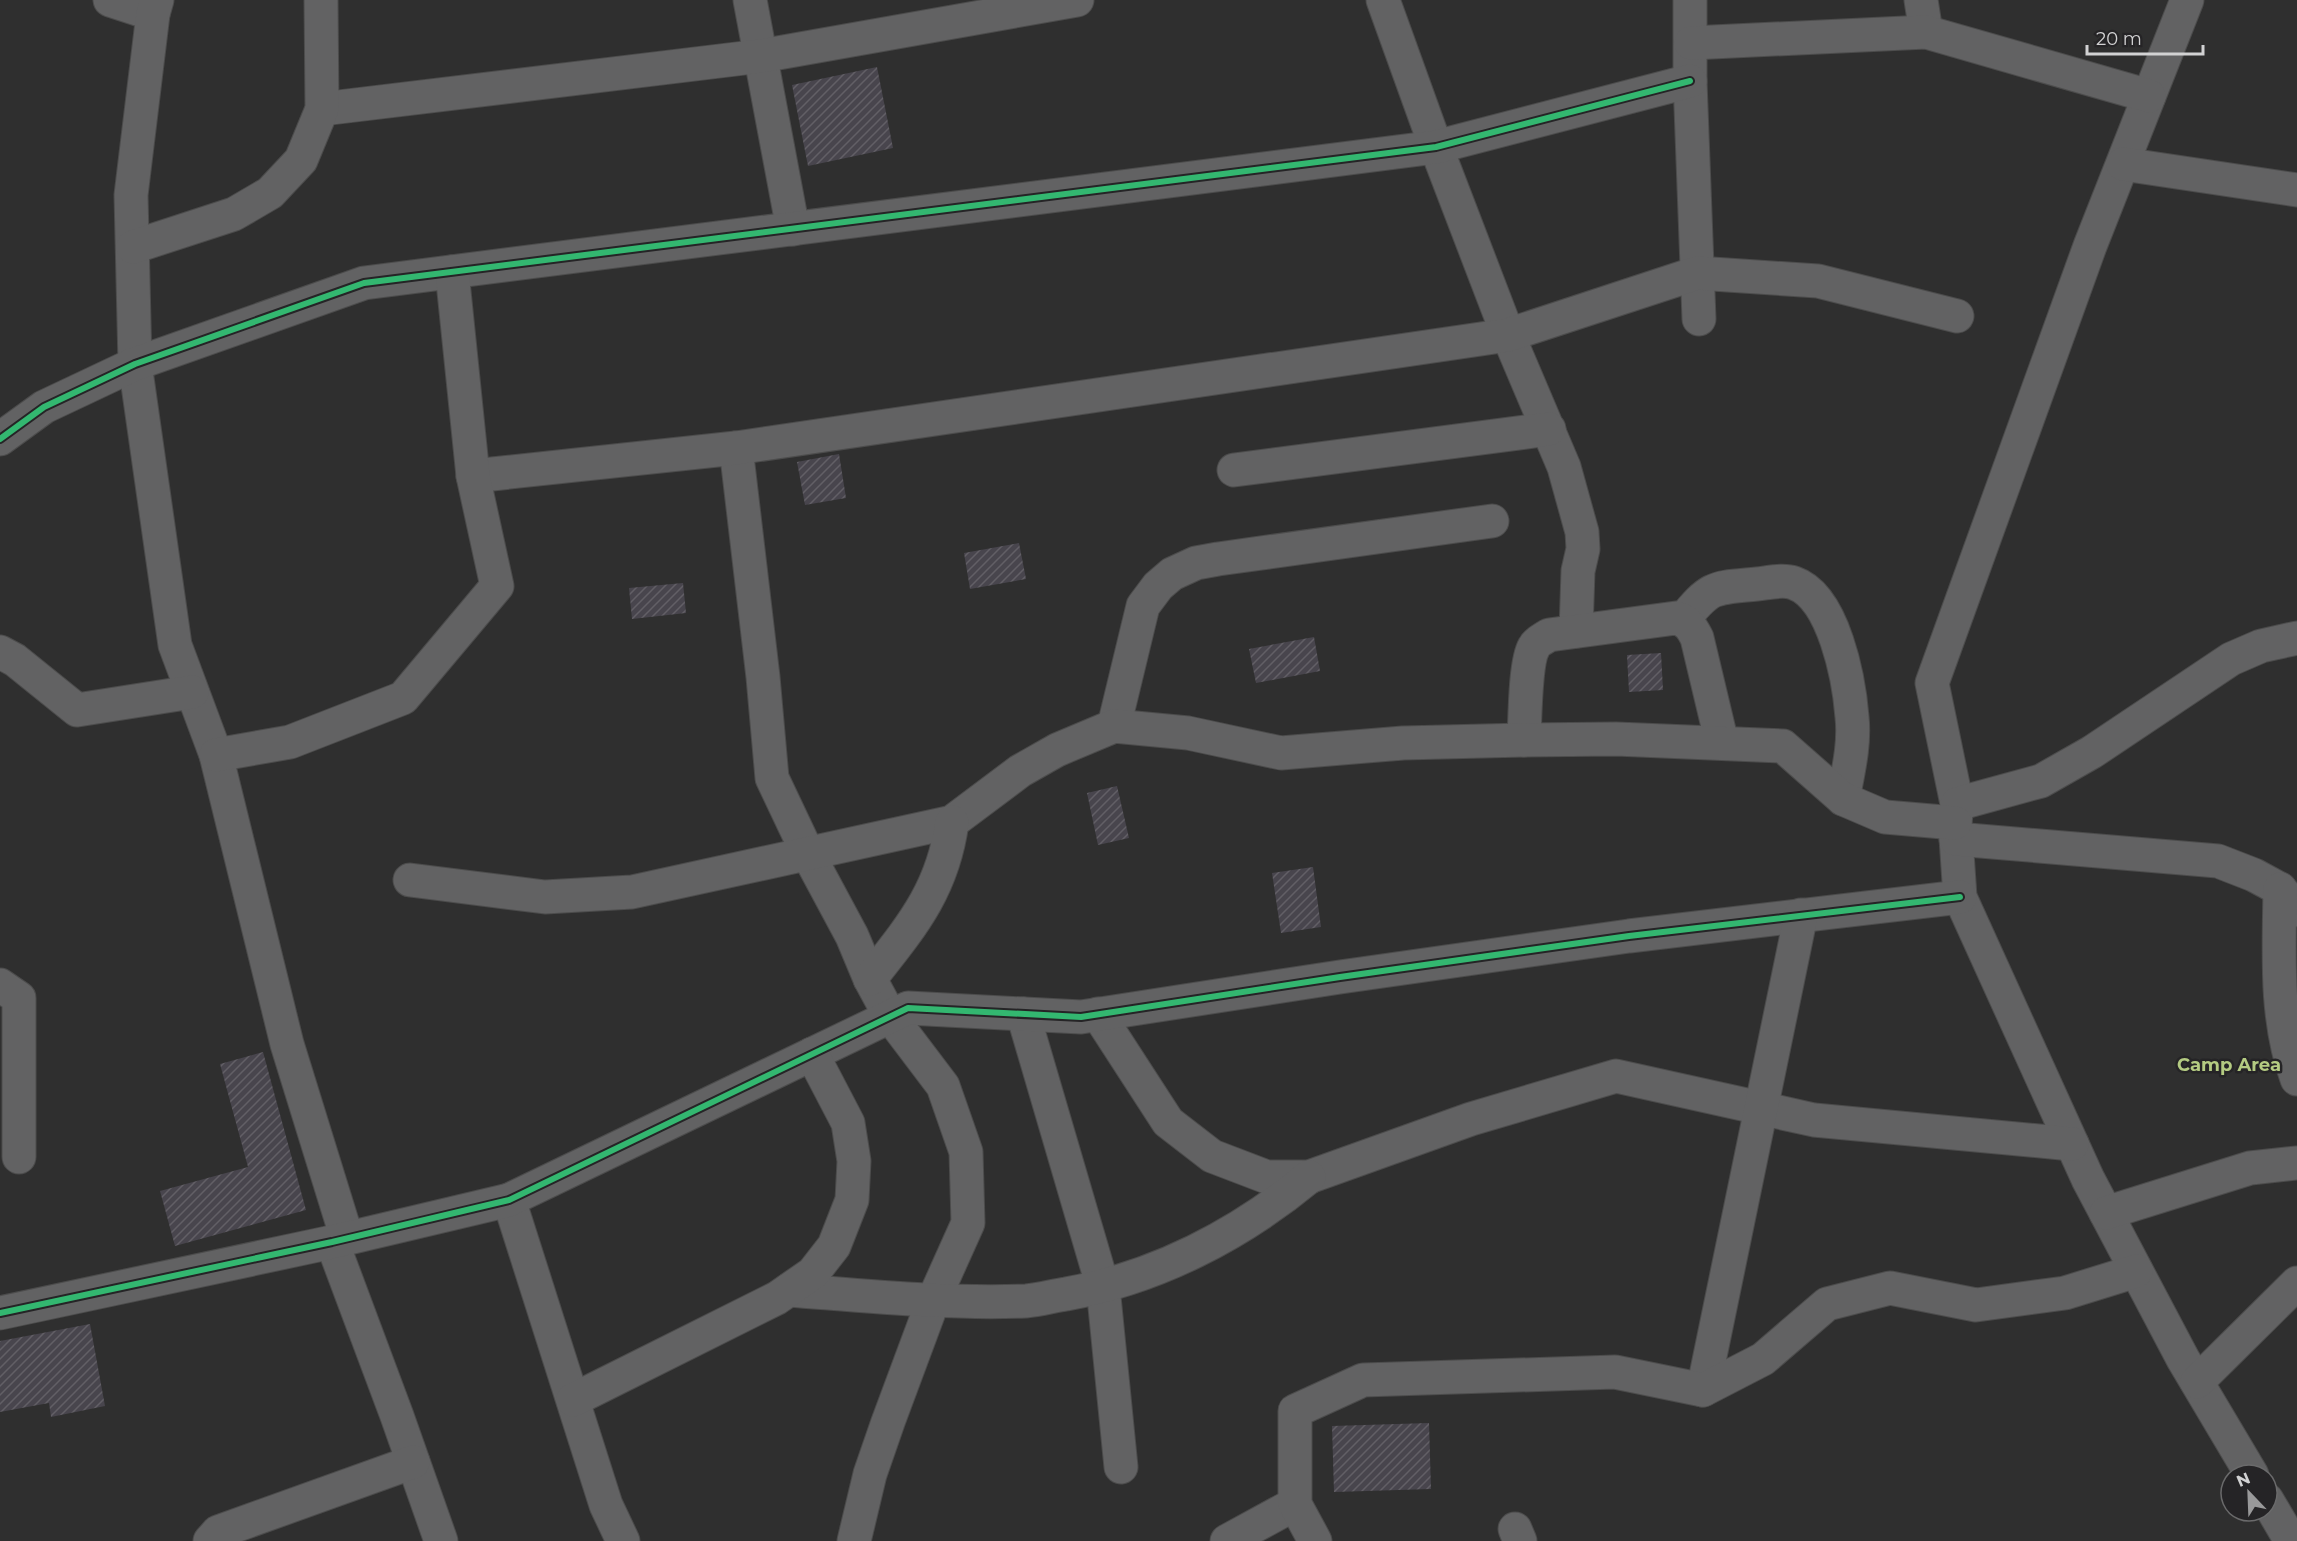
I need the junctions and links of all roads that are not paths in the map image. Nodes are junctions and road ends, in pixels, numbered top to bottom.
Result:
1 (110, 0) edge
2 (321, 0) edge
3 (750, 0) edge
4 (1077, 0) edge
5 (1383, 0) edge
6 (1690, 0) edge
7 (1921, 0) edge
8 (2187, 0) edge
9 (155, 7) edge
10 (1926, 32) junction
11 (1691, 43) junction
12 (761, 56) junction
13 (1690, 81) junction
14 (2149, 96) junction
15 (322, 109) junction
16 (1436, 147) junction
17 (2123, 164) junction
18 (2297, 190) edge
19 (793, 229) junction
20 (133, 247) junction
21 (452, 272) junction
22 (1697, 273) junction
23 (1957, 316) dead end
24 (1699, 319) dead end
25 (1508, 335) junction
26 (135, 364) junction
27 (1549, 429) junction
28 (0, 439) edge
29 (736, 448) junction
30 (1234, 470) dead end
31 (473, 476) junction
32 (1492, 521) dead end
33 (1683, 620) junction
34 (1576, 632) junction
35 (2297, 638) edge
36 (0, 652) edge
37 (192, 692) junction
38 (1114, 726) junction
39 (1524, 740) junction
40 (1722, 743) junction
41 (216, 755) junction
42 (1843, 799) junction
43 (952, 822) junction
44 (1956, 822) junction
45 (808, 854) junction
46 (410, 880) dead end
47 (1960, 897) junction
48 (2288, 900) edge
49 (1801, 915) junction
50 (870, 979) junction
51 (0, 985) edge
52 (1023, 1014) junction
53 (1098, 1014) junction
54 (890, 1016) junction
55 (812, 1054) junction
56 (2297, 1079) edge
57 (1761, 1108) junction
58 (2072, 1144) junction
59 (19, 1157) dead end
60 (2297, 1162) edge
61 (1309, 1177) junction
62 (509, 1200) junction
63 (2106, 1213) junction
64 (340, 1240) junction
65 (2136, 1271) junction
66 (2297, 1283) edge
67 (1103, 1287) junction
68 (789, 1290) junction
69 (933, 1301) junction
70 (0, 1313) edge
71 (2197, 1382) junction
72 (1702, 1390) junction
73 (573, 1400) junction
74 (413, 1462) junction
75 (2245, 1463) edge
76 (1121, 1467) dead end
77 (1295, 1504) junction
78 (2279, 1520) edge
79 (210, 1541) edge
80 (441, 1541) edge
81 (623, 1541) edge
82 (854, 1541) edge
83 (1227, 1541) edge
84 (1315, 1541) edge
85 (2291, 1541) edge

1 - 9 street
2 - 15 street
3 - 12 street
4 - 12 street
5 - 16 street
6 - 11 street
7 - 10 street
8 - 14 street
9 - 20 street
10 - 11 street
10 - 14 street
11 - 13 street
12 - 15 street
12 - 19 street
13 - 16 street
13 - 22 street
14 - 17 street
15 - 20 street
16 - 19 street
16 - 25 street
17 - 18 street
17 - 44 street
19 - 21 street
20 - 26 street
21 - 26 street
21 - 31 street
22 - 23 street
22 - 24 street
22 - 25 street
25 - 27 street
25 - 29 street
26 - 28 street
26 - 37 street
27 - 30 street
27 - 34 street
29 - 31 street
29 - 45 street
31 - 41 street
32 - 38 street
33 - 34 street
33 - 40 street
33 - 42 street
34 - 39 street
35 - 44 street
36 - 37 street
37 - 41 street
38 - 39 street
38 - 43 street
39 - 40 street
40 - 42 street
41 - 64 street
42 - 44 street
43 - 45 street
43 - 50 street
44 - 47 street
44 - 48 street
45 - 46 street
45 - 50 street
47 - 49 street
47 - 58 street
48 - 56 street
49 - 53 street
49 - 57 street
50 - 54 street
51 - 59 street
52 - 53 street
52 - 54 street
52 - 67 street
53 - 61 street
54 - 55 street
54 - 69 street
55 - 62 street
55 - 68 street
57 - 58 street
57 - 61 street
57 - 72 street
58 - 63 street
60 - 63 street
61 - 67 street
62 - 64 street
62 - 73 street
63 - 65 street
64 - 70 street
64 - 74 street
65 - 71 street
65 - 72 street
66 - 71 street
67 - 69 street
67 - 76 street
68 - 69 street
68 - 73 street
69 - 82 street
71 - 75 street
72 - 77 street
73 - 81 street
74 - 79 street
74 - 80 street
77 - 83 street
77 - 84 street
78 - 85 street

